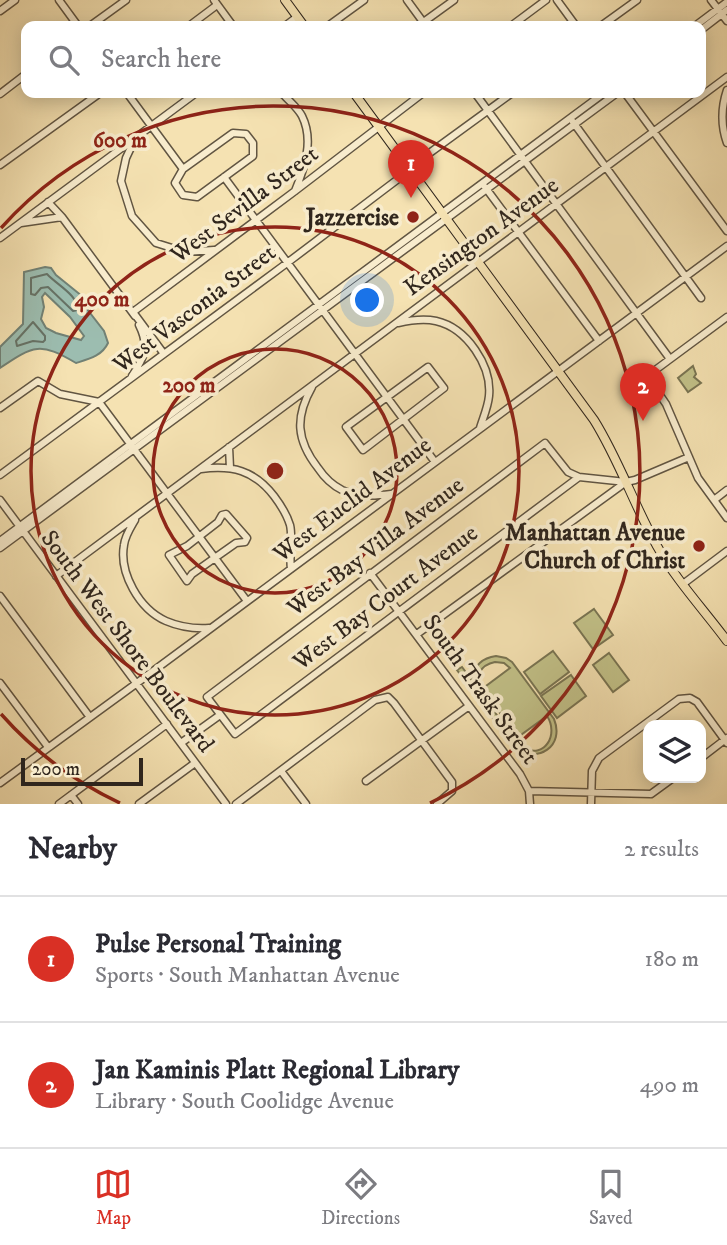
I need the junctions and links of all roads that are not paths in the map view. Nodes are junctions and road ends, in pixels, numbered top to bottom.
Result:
1 (15, 0) edge
2 (59, 0) edge
3 (126, 0) edge
4 (285, 0) edge
5 (364, 0) edge
6 (407, 0) edge
7 (454, 0) edge
8 (546, 0) edge
9 (556, 0) edge
10 (636, 0) edge
11 (711, 0) edge
12 (216, 2) edge
13 (727, 2) edge
14 (0, 11) edge
15 (722, 11) edge
16 (297, 17) junction
17 (74, 21) edge
18 (97, 21) edge
19 (195, 21) edge
20 (229, 21) edge
21 (292, 21) edge
22 (300, 21) edge
23 (335, 21) edge
24 (420, 21) edge
25 (428, 21) edge
26 (518, 21) edge
27 (572, 21) edge
28 (608, 21) edge
29 (704, 21) edge
30 (727, 21) edge
31 (706, 25) edge
32 (21, 78) edge
33 (727, 78) edge
34 (727, 90) edge
35 (0, 94) edge
36 (706, 94) edge
37 (93, 98) edge
38 (131, 98) edge
39 (189, 98) edge
40 (287, 98) edge
41 (358, 98) edge
42 (417, 98) edge
43 (479, 98) edge
44 (505, 98) edge
45 (597, 98) edge
46 (610, 98) edge
47 (629, 98) edge
48 (700, 98) edge
49 (488, 110) junction
50 (569, 118) junction
51 (574, 125) junction
52 (151, 126) junction
53 (379, 127) junction
54 (654, 132) junction
55 (134, 139) junction
56 (727, 143) edge
57 (522, 157) junction
58 (0, 165) edge
59 (606, 168) junction
60 (183, 169) junction
61 (410, 169) junction
62 (224, 177) junction
63 (484, 186) junction
64 (295, 191) junction
65 (48, 202) junction
66 (557, 204) junction
67 (444, 216) junction
68 (62, 217) junction
69 (255, 221) junction
70 (19, 224) junction
71 (727, 231) edge
72 (519, 232) junction
73 (0, 238) edge
74 (727, 246) edge
75 (216, 250) junction
76 (478, 262) junction
77 (287, 263) junction
78 (685, 277) junction
79 (701, 298) dead end
80 (419, 305) junction
81 (321, 308) junction
82 (133, 312) junction
83 (636, 313) junction
84 (727, 317) edge
85 (425, 319) junction
86 (396, 323) junction
87 (599, 341) junction
88 (164, 354) junction
89 (355, 354) junction
90 (670, 359) junction
91 (558, 371) junction
92 (129, 380) junction
93 (313, 385) junction
94 (387, 397) junction
95 (290, 401) junction
96 (99, 402) junction
97 (0, 408) edge
98 (302, 409) junction
99 (403, 418) junction
100 (479, 429) junction
101 (133, 447) junction
102 (229, 447) junction
103 (690, 457) junction
104 (435, 462) junction
105 (230, 468) junction
106 (199, 469) junction
107 (0, 475) edge
108 (579, 477) junction
109 (626, 482) junction
110 (727, 491) edge
111 (167, 494) junction
112 (392, 494) junction
113 (0, 500) edge
114 (714, 500) junction
115 (138, 515) junction
116 (727, 518) edge
117 (21, 529) junction
118 (116, 532) junction
119 (199, 536) junction
120 (0, 541) edge
121 (124, 543) junction
122 (0, 548) edge
123 (727, 551) edge
124 (215, 558) junction
125 (291, 569) junction
126 (370, 573) junction
127 (56, 576) junction
128 (683, 584) junction
129 (0, 596) edge
130 (247, 601) junction
131 (399, 611) junction
132 (210, 628) junction
133 (417, 634) junction
134 (727, 641) edge
135 (0, 683) edge
136 (137, 683) junction
137 (469, 706) junction
138 (220, 715) junction
139 (89, 716) junction
140 (167, 724) junction
141 (726, 740) edge
142 (421, 741) junction
143 (181, 743) junction
144 (48, 747) junction
145 (706, 754) edge
146 (195, 763) junction
147 (0, 771) edge
148 (281, 771) junction
149 (3, 780) edge
150 (366, 781) dead end
151 (666, 783) edge
152 (529, 791) junction
153 (591, 793) junction
154 (651, 794) junction
155 (71, 795) junction
156 (59, 804) edge
157 (78, 804) edge
158 (139, 804) edge
159 (226, 804) edge
160 (236, 804) edge
161 (306, 804) edge
162 (437, 804) edge
163 (530, 804) edge
164 (591, 804) edge
165 (651, 804) edge

1 - 14 street
2 - 17 street
3 - 18 street
4 - 16 main road
5 - 23 street
6 - 24 street
7 - 25 street
8 - 26 street
9 - 27 street
10 - 28 street
11 - 15 street
12 - 19 street
12 - 20 street
13 - 15 street
15 - 29 street
15 - 30 street
15 - 31 street
16 - 21 street
16 - 22 main road
32 - 35 street
33 - 36 street, Kensington Avenue
34 - 56 street
37 - 58 street
38 - 52 street
39 - 52 street
40 - 64 street
41 - 53 main road
42 - 53 street, West Sevilla Street
43 - 49 street
44 - 49 street, West Vasconia Street
45 - 50 street
46 - 51 street
47 - 54 street
48 - 54 street, Kensington Avenue
49 - 57 street
49 - 61 street, West Vasconia Street
50 - 51 street
50 - 57 street
51 - 57 street
51 - 59 street
52 - 55 street
52 - 60 street
53 - 61 main road
53 - 64 street, West Sevilla Street
54 - 59 street, Kensington Avenue
54 - 71 street
55 - 65 street
55 - 75 street
57 - 63 street
57 - 66 street
59 - 66 street, Kensington Avenue
59 - 78 street
60 - 62 street
60 - 62 street
61 - 67 main road
61 - 77 street, West Vasconia Street
62 - 69 street
63 - 67 street
63 - 72 street
64 - 69 street, West Sevilla Street
65 - 68 street
65 - 70 street
66 - 72 street, Kensington Avenue
66 - 83 street
67 - 76 main road
67 - 81 street
68 - 70 street
68 - 82 street
69 - 75 street, West Sevilla Street
69 - 77 street
70 - 73 street
72 - 76 street, Kensington Avenue
72 - 87 street
74 - 78 street, West Euclid Avenue
75 - 82 street, West Sevilla Street
76 - 80 street, Kensington Avenue
76 - 91 main road
77 - 81 street
77 - 88 street, West Vasconia Street
78 - 79 street
78 - 83 street, West Euclid Avenue
80 - 85 street
80 - 86 street, Kensington Avenue
81 - 89 street
81 - 101 street
82 - 88 street
82 - 92 street
83 - 87 street, West Euclid Avenue
83 - 90 street
84 - 90 street
85 - 86 street
85 - 100 street
86 - 89 street, Kensington Avenue
87 - 91 street, West Euclid Avenue
88 - 92 street, West Vasconia Street
89 - 93 street, Kensington Avenue
89 - 94 street
90 - 103 street
91 - 100 street, West Euclid Avenue
91 - 109 main road
92 - 96 street, West Vasconia Street
93 - 95 street, Kensington Avenue
93 - 98 street
94 - 99 street
94 - 99 street
94 - 99 street
95 - 98 street
95 - 102 street, Kensington Avenue
96 - 97 street
96 - 101 street
96 - 107 street, West Vasconia Street
98 - 112 street
99 - 104 street
100 - 104 street, West Euclid Avenue
101 - 111 street
101 - 117 street
102 - 105 street
102 - 106 street, Kensington Avenue
103 - 109 street
103 - 114 street
104 - 112 street, West Euclid Avenue
105 - 106 street
105 - 125 street
106 - 111 street, Kensington Avenue
108 - 109 street
108 - 126 street, West Bay Villa Avenue
108 - 131 street, West Bay Court Avenue
109 - 128 main road
109 - 133 street
110 - 114 street
111 - 115 street, Kensington Avenue
111 - 119 street
112 - 125 street, West Euclid Avenue
113 - 117 street, South West Shore Boulevard
114 - 116 street
115 - 118 street, Kensington Avenue
115 - 121 street
117 - 120 street
117 - 122 street
117 - 127 street, South West Shore Boulevard
118 - 121 street
118 - 127 street, Kensington Avenue
119 - 124 street
119 - 124 street
119 - 124 street
121 - 132 street
123 - 128 street
124 - 130 street
125 - 130 street, West Euclid Avenue
126 - 131 street, South Trask Street
126 - 138 street, West Bay Villa Avenue
127 - 136 street, South West Shore Boulevard
128 - 134 main road
129 - 139 street
130 - 132 street, West Euclid Avenue
131 - 133 street, South Trask Street
131 - 138 street, West Bay Court Avenue
132 - 136 street, West Euclid Avenue
133 - 137 street, South Trask Street
135 - 144 street
136 - 139 street, West Euclid Avenue
136 - 140 street, South West Shore Boulevard
137 - 142 street
137 - 152 street, South Trask Street
138 - 143 street
139 - 144 street, West Euclid Avenue
140 - 143 street, South West Shore Boulevard
140 - 155 street
141 - 145 street
141 - 153 street
142 - 148 street
142 - 150 street
142 - 162 street
143 - 146 street, South West Shore Boulevard
144 - 149 street, West Euclid Avenue
146 - 158 street
146 - 159 street, South West Shore Boulevard
147 - 149 street
148 - 160 street
148 - 161 street
151 - 154 street
152 - 153 street, South Trask Street
152 - 163 street
153 - 154 street, South Trask Street
153 - 164 street
154 - 165 street
155 - 156 street
155 - 157 street

